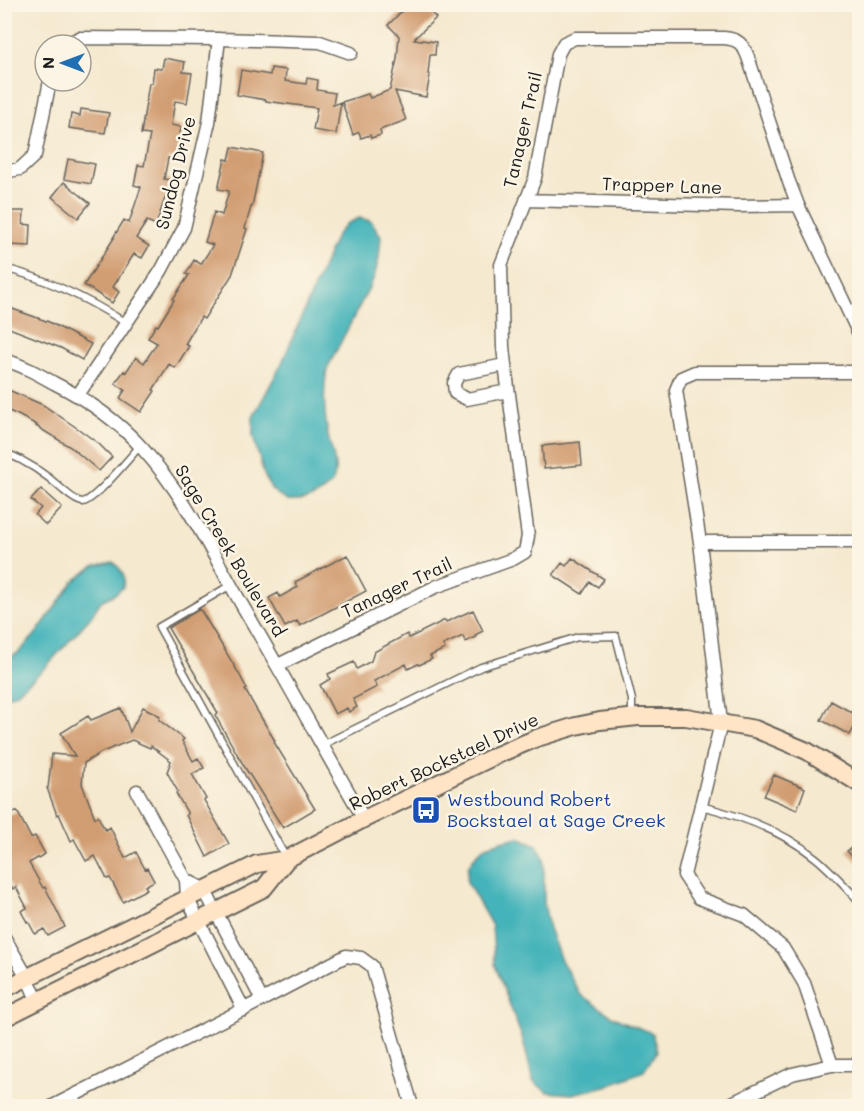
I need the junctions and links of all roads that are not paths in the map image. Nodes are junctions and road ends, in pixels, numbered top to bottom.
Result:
1 (93, 38) edge
2 (219, 39) junction
3 (351, 53) dead end
4 (48, 93) edge
5 (4, 172) edge
6 (526, 200) junction
7 (798, 205) junction
8 (4, 268) edge
9 (126, 323) junction
10 (860, 336) edge
11 (4, 360) edge
12 (505, 364) junction
13 (860, 368) edge
14 (508, 391) junction
15 (78, 395) junction
16 (140, 446) junction
17 (4, 452) edge
18 (700, 542) junction
19 (860, 542) edge
20 (231, 585) junction
21 (278, 665) junction
22 (632, 717) junction
23 (721, 723) junction
24 (322, 745) junction
25 (858, 780) edge
26 (137, 791) dead end
27 (701, 806) junction
28 (364, 819) junction
29 (287, 860) junction
30 (186, 880) junction
31 (204, 890) junction
32 (187, 898) junction
33 (860, 902) edge
34 (216, 912) junction
35 (199, 920) junction
36 (4, 938) edge
37 (27, 977) junction
38 (4, 989) edge
39 (262, 1000) junction
40 (38, 1002) junction
41 (244, 1010) junction
42 (4, 1018) edge
43 (831, 1065) junction
44 (860, 1065) edge
45 (57, 1106) edge
46 (412, 1107) edge
47 (726, 1107) edge

1 - 2 street
2 - 3 street
2 - 9 street, Sundog Drive
4 - 5 street
6 - 7 street, Trapper Lane
6 - 7 street, Tanager Trail
6 - 12 street, Tanager Trail
7 - 10 street, Tanager Trail
8 - 9 lane
9 - 15 street, Sundog Drive
11 - 15 street, Sage Creek Boulevard
12 - 14 street, Tanager Trail
12 - 14 street
13 - 18 street
14 - 21 street, Tanager Trail
15 - 16 street, Sage Creek Boulevard
16 - 17 lane
16 - 20 street, Sage Creek Boulevard
18 - 19 street
18 - 23 street
20 - 21 street, Sage Creek Boulevard
20 - 29 lane
21 - 24 street, Sage Creek Boulevard
22 - 23 street, Robert Bockstael Drive
22 - 24 lane
22 - 28 street, Robert Bockstael Drive
23 - 25 street, Robert Bockstael Drive
23 - 27 street
24 - 28 street, Sage Creek Boulevard
26 - 30 street
27 - 33 lane
27 - 43 street
28 - 29 street, Robert Bockstael Drive
29 - 31 street, Robert Bockstael Drive
29 - 34 street, Robert Bockstael Drive
30 - 31 street
30 - 32 street
31 - 32 street, Robert Bockstael Drive
31 - 34 street
32 - 35 street
32 - 37 street, Robert Bockstael Drive
34 - 35 street, Robert Bockstael Drive
34 - 39 street
35 - 40 street, Robert Bockstael Drive
35 - 41 street
36 - 37 street
37 - 38 street, Robert Bockstael Drive
37 - 40 street
39 - 41 street
39 - 46 street
40 - 42 street, Robert Bockstael Drive
41 - 45 street
43 - 44 street
43 - 47 street

